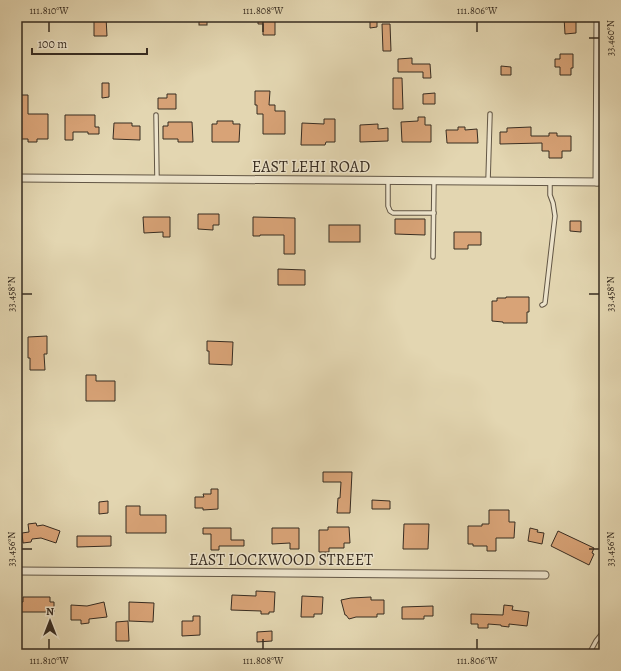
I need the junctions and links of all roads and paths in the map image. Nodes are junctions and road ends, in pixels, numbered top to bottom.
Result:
1 (598, 17) edge
2 (490, 114) dead end
3 (156, 115) dead end
4 (17, 178) edge
5 (157, 179) junction
6 (388, 181) junction
7 (434, 181) junction
8 (488, 182) junction
9 (550, 182) junction
10 (601, 182) edge
11 (434, 213) junction
12 (433, 257) dead end
13 (603, 304) dead end
14 (542, 305) dead end
15 (17, 571) edge
16 (545, 575) dead end
17 (604, 631) edge
18 (589, 654) edge

1 - 10 street
2 - 8 lane
3 - 5 lane
4 - 5 street, EAST LEHI ROAD
5 - 6 street, EAST LEHI ROAD
6 - 7 street, EAST LEHI ROAD
6 - 11 lane
7 - 8 street, EAST LEHI ROAD
7 - 11 lane
8 - 9 street, EAST LEHI ROAD
9 - 10 street, EAST LEHI ROAD
9 - 14 lane
10 - 13 lane
11 - 12 lane
15 - 16 street, EAST LOCKWOOD STREET
17 - 18 lane

